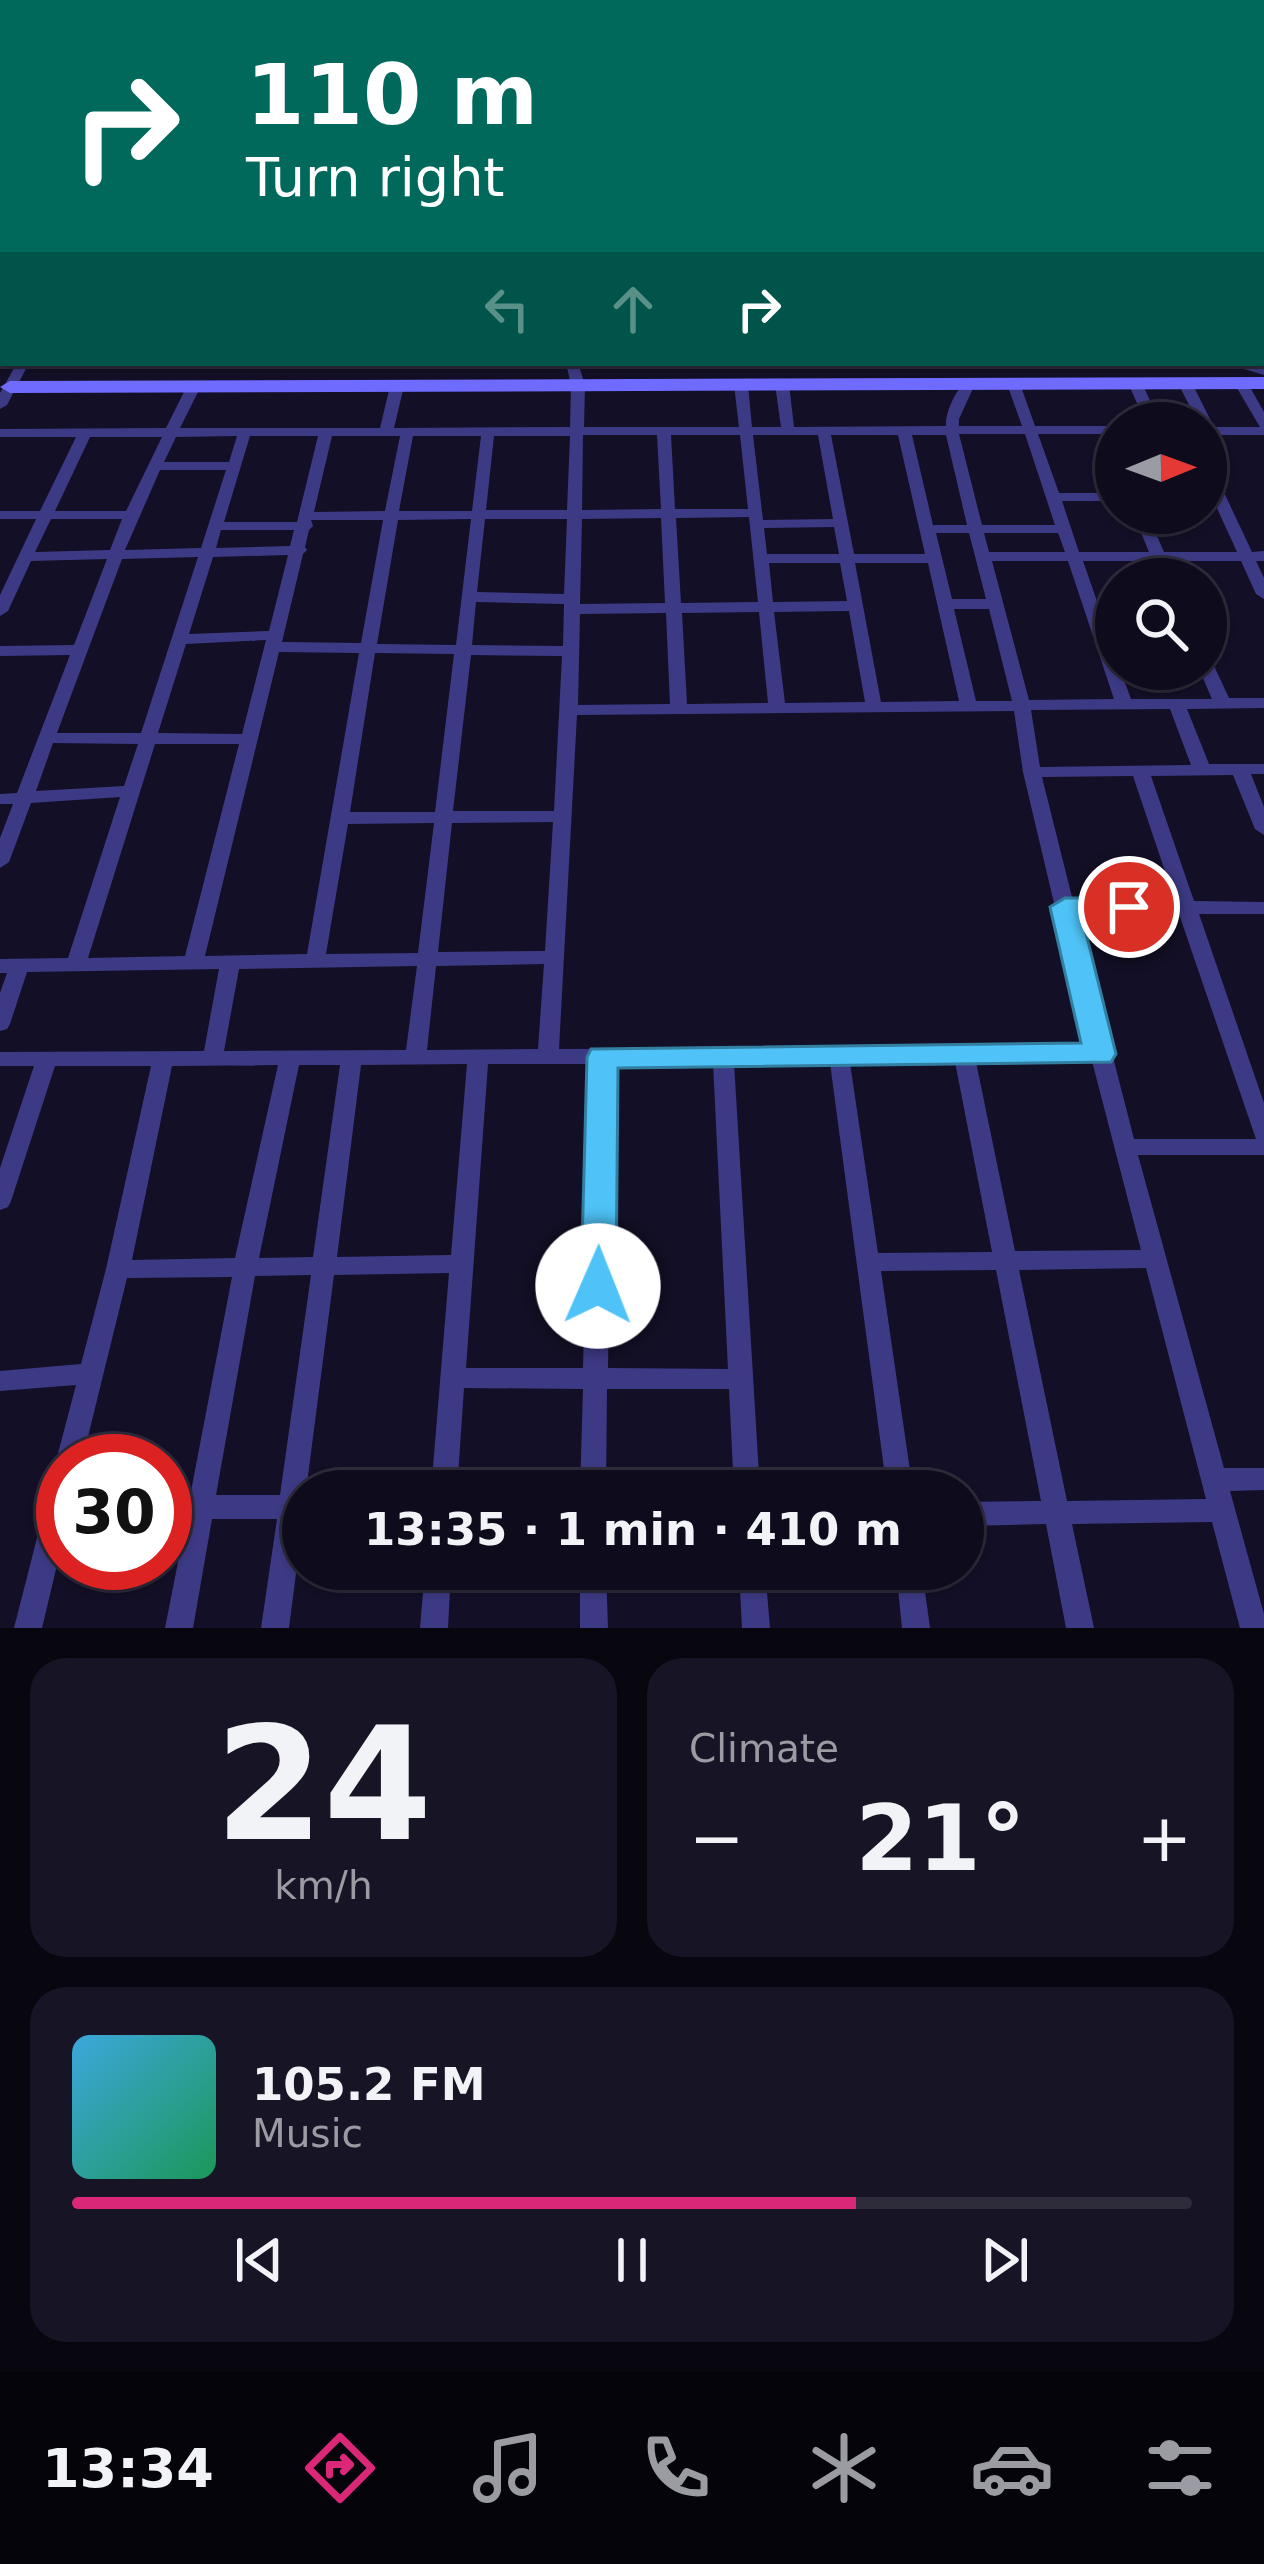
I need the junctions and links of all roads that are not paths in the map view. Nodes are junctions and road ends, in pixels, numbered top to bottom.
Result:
1 (573, 366) edge
2 (10, 382) edge
3 (1135, 383) junction
4 (1185, 383) junction
5 (1241, 383) junction
6 (1264, 383) edge
7 (782, 384) junction
8 (968, 384) junction
9 (1014, 384) junction
10 (741, 385) junction
11 (194, 386) junction
12 (397, 386) junction
13 (578, 386) junction
14 (1144, 402) edge
15 (1194, 402) edge
16 (1227, 427) edge
17 (1264, 428) edge
18 (824, 430) junction
19 (1031, 430) junction
20 (1095, 430) edge
21 (744, 431) junction
22 (788, 431) junction
23 (904, 431) junction
24 (951, 431) junction
25 (85, 432) junction
26 (170, 432) junction
27 (245, 432) junction
28 (664, 432) junction
29 (0, 433) edge
30 (326, 433) junction
31 (386, 433) junction
32 (407, 433) junction
33 (488, 433) junction
34 (574, 433) junction
35 (154, 466) junction
36 (234, 466) junction
37 (1053, 496) junction
38 (1095, 497) edge
39 (1227, 506) edge
40 (667, 512) junction
41 (573, 513) junction
42 (480, 514) junction
43 (0, 515) edge
44 (45, 515) junction
45 (130, 515) junction
46 (390, 515) junction
47 (755, 518) junction
48 (307, 521) junction
49 (838, 524) junction
50 (215, 526) junction
51 (929, 529) junction
52 (975, 529) junction
53 (1064, 529) junction
54 (1149, 534) edge
55 (208, 550) junction
56 (300, 550) junction
57 (1159, 556) junction
58 (1255, 556) edge
59 (26, 557) junction
60 (115, 557) junction
61 (983, 557) junction
62 (1074, 557) junction
63 (844, 558) junction
64 (936, 558) junction
65 (760, 559) junction
66 (1264, 593) edge
67 (471, 598) junction
68 (570, 603) junction
69 (948, 604) junction
70 (996, 604) junction
71 (853, 606) junction
72 (672, 607) junction
73 (765, 607) junction
74 (0, 611) edge
75 (179, 638) junction
76 (274, 641) junction
77 (365, 648) junction
78 (81, 650) junction
79 (464, 650) junction
80 (0, 651) edge
81 (567, 651) junction
82 (1216, 690) edge
83 (1124, 703) junction
84 (1176, 703) junction
85 (1264, 703) edge
86 (1222, 704) junction
87 (1022, 705) junction
88 (969, 706) junction
89 (777, 707) junction
90 (874, 707) junction
91 (679, 709) junction
92 (568, 710) junction
93 (49, 738) junction
94 (148, 739) junction
95 (247, 739) junction
96 (1140, 770) junction
97 (1202, 770) junction
98 (1240, 770) junction
99 (1264, 770) edge
100 (1032, 772) junction
101 (131, 791) junction
102 (27, 795) junction
103 (0, 799) edge
104 (442, 816) junction
105 (561, 816) junction
106 (342, 818) junction
107 (1264, 829) edge
108 (0, 862) edge
109 (1065, 907) junction
110 (1186, 907) junction
111 (1264, 908) edge
112 (553, 957) junction
113 (426, 960) junction
114 (315, 962) junction
115 (76, 964) junction
116 (194, 964) junction
117 (230, 964) junction
118 (9, 966) edge
119 (0, 1024) edge
120 (964, 1054) junction
121 (1100, 1054) junction
122 (839, 1055) junction
123 (164, 1056) junction
124 (213, 1056) junction
125 (290, 1056) junction
126 (723, 1056) junction
127 (352, 1057) junction
128 (416, 1057) junction
129 (478, 1057) junction
130 (548, 1057) junction
131 (602, 1057) junction
132 (0, 1059) edge
133 (47, 1059) junction
134 (1264, 1134) edge
135 (1126, 1147) junction
136 (1264, 1147) edge
137 (0, 1201) edge
138 (1155, 1259) junction
139 (1007, 1261) junction
140 (869, 1262) junction
141 (327, 1263) junction
142 (464, 1264) junction
143 (245, 1267) junction
144 (118, 1269) junction
145 (90, 1374) junction
146 (457, 1378) junction
147 (597, 1378) junction
148 (740, 1379) junction
149 (0, 1381) edge
150 (76, 1434) edge
151 (303, 1470) edge
152 (446, 1470) edge
153 (594, 1470) edge
154 (746, 1470) edge
155 (897, 1470) edge
156 (1264, 1479) edge
157 (1214, 1480) junction
158 (202, 1507) junction
159 (282, 1507) edge
160 (1222, 1510) junction
161 (984, 1514) edge
162 (1056, 1514) junction
163 (194, 1545) joint
164 (41, 1590) edge
165 (283, 1590) edge
166 (437, 1590) edge
167 (593, 1590) edge
168 (753, 1590) edge
169 (911, 1590) edge
170 (28, 1628) edge
171 (178, 1628) edge
172 (275, 1628) edge
173 (434, 1628) edge
174 (594, 1628) edge
175 (756, 1628) edge
176 (916, 1628) edge
177 (1080, 1628) edge
178 (1253, 1628) edge

1 - 13 street
2 - 11 street
3 - 4 street
3 - 9 street
3 - 14 street
4 - 5 street
4 - 15 street
5 - 6 street
5 - 17 street
7 - 8 street
7 - 10 street
7 - 22 street
8 - 9 street
8 - 24 street
9 - 19 street
10 - 13 street
10 - 21 street
11 - 12 street
11 - 26 street
12 - 13 street
12 - 31 street
13 - 34 street
16 - 17 street
18 - 22 street
18 - 23 street
18 - 49 street
19 - 20 street
19 - 24 street
19 - 37 street
21 - 22 street
21 - 28 street
21 - 47 street
23 - 24 street
23 - 51 street
24 - 52 street
25 - 26 street
25 - 29 street
25 - 44 street
26 - 27 street
26 - 35 street
27 - 30 street
27 - 36 street
28 - 34 street
28 - 40 street
30 - 31 street
30 - 48 street
31 - 32 street
32 - 33 street
32 - 46 street
33 - 34 street
33 - 42 street
34 - 41 street
35 - 36 street
35 - 45 street
36 - 50 street
37 - 38 street
37 - 53 street
39 - 58 street
40 - 41 street
40 - 47 street
40 - 72 street
41 - 42 street
41 - 68 street
42 - 46 street
42 - 67 street
43 - 44 street
44 - 45 street
44 - 59 street
45 - 60 street
46 - 48 street
46 - 77 street
47 - 49 street
47 - 65 street
48 - 50 street
48 - 56 street
49 - 63 street
50 - 55 street
51 - 52 street
51 - 64 street
52 - 53 street
52 - 61 street
53 - 62 street
54 - 57 street
55 - 56 street
55 - 60 street
55 - 75 street
56 - 76 street
57 - 58 street
57 - 62 street
58 - 66 street
59 - 60 street
59 - 74 street
60 - 78 street
61 - 62 street
61 - 70 street
62 - 83 street
63 - 64 street
63 - 65 street
63 - 71 street
64 - 69 street
65 - 73 street
67 - 68 street
67 - 79 street
68 - 72 street
68 - 81 street
69 - 70 street
69 - 88 street
70 - 87 street
71 - 73 street
71 - 90 street
72 - 73 street
72 - 91 street
73 - 89 street
75 - 76 street
75 - 94 street
76 - 77 street
76 - 95 street
77 - 79 street
77 - 106 street
78 - 80 street
78 - 93 street
79 - 81 street
79 - 104 street
81 - 92 street
82 - 86 street
83 - 84 street
83 - 87 street
84 - 86 street
84 - 97 street
85 - 86 street
87 - 88 street
87 - 100 street
88 - 90 street
89 - 90 street
89 - 91 street
91 - 92 street
92 - 105 street
93 - 94 street
93 - 102 street
94 - 95 street
94 - 101 street
95 - 116 street
96 - 97 street
96 - 100 street
96 - 110 street
97 - 98 street
98 - 99 street
98 - 107 street
100 - 109 street
101 - 102 street
101 - 115 street
102 - 103 street
102 - 108 street
104 - 105 street
104 - 106 street
104 - 113 street
105 - 112 street
106 - 114 street
109 - 110 street
109 - 121 street
110 - 111 street
110 - 134 street
112 - 113 street
112 - 130 street
113 - 114 street
113 - 128 street
114 - 117 street
115 - 116 street
115 - 118 street
116 - 117 street
117 - 124 street
118 - 119 street
120 - 121 street
120 - 122 street
120 - 139 street
121 - 135 street
122 - 126 street
122 - 140 street
123 - 124 street
123 - 133 street
123 - 144 street
124 - 125 street
125 - 127 street
125 - 143 street
126 - 131 street
126 - 148 street
127 - 128 street
127 - 141 street
128 - 129 street
129 - 130 street
129 - 142 street
130 - 131 street
131 - 147 street
132 - 133 street
133 - 137 street
135 - 136 street
135 - 138 street
138 - 139 street
138 - 157 street
139 - 140 street
139 - 162 street
140 - 155 street
141 - 142 street
141 - 143 street
141 - 151 street
142 - 146 street
143 - 144 street
143 - 158 street
144 - 145 street
145 - 149 street
145 - 150 street
146 - 147 street
146 - 152 street
147 - 148 street
147 - 153 street
148 - 154 street
156 - 157 street
157 - 160 street
158 - 159 street
158 - 163 street
160 - 162 street
160 - 178 street
161 - 162 street
162 - 177 street
163 - 171 street
164 - 170 street
165 - 172 street
166 - 173 street
167 - 174 street
168 - 175 street
169 - 176 street

